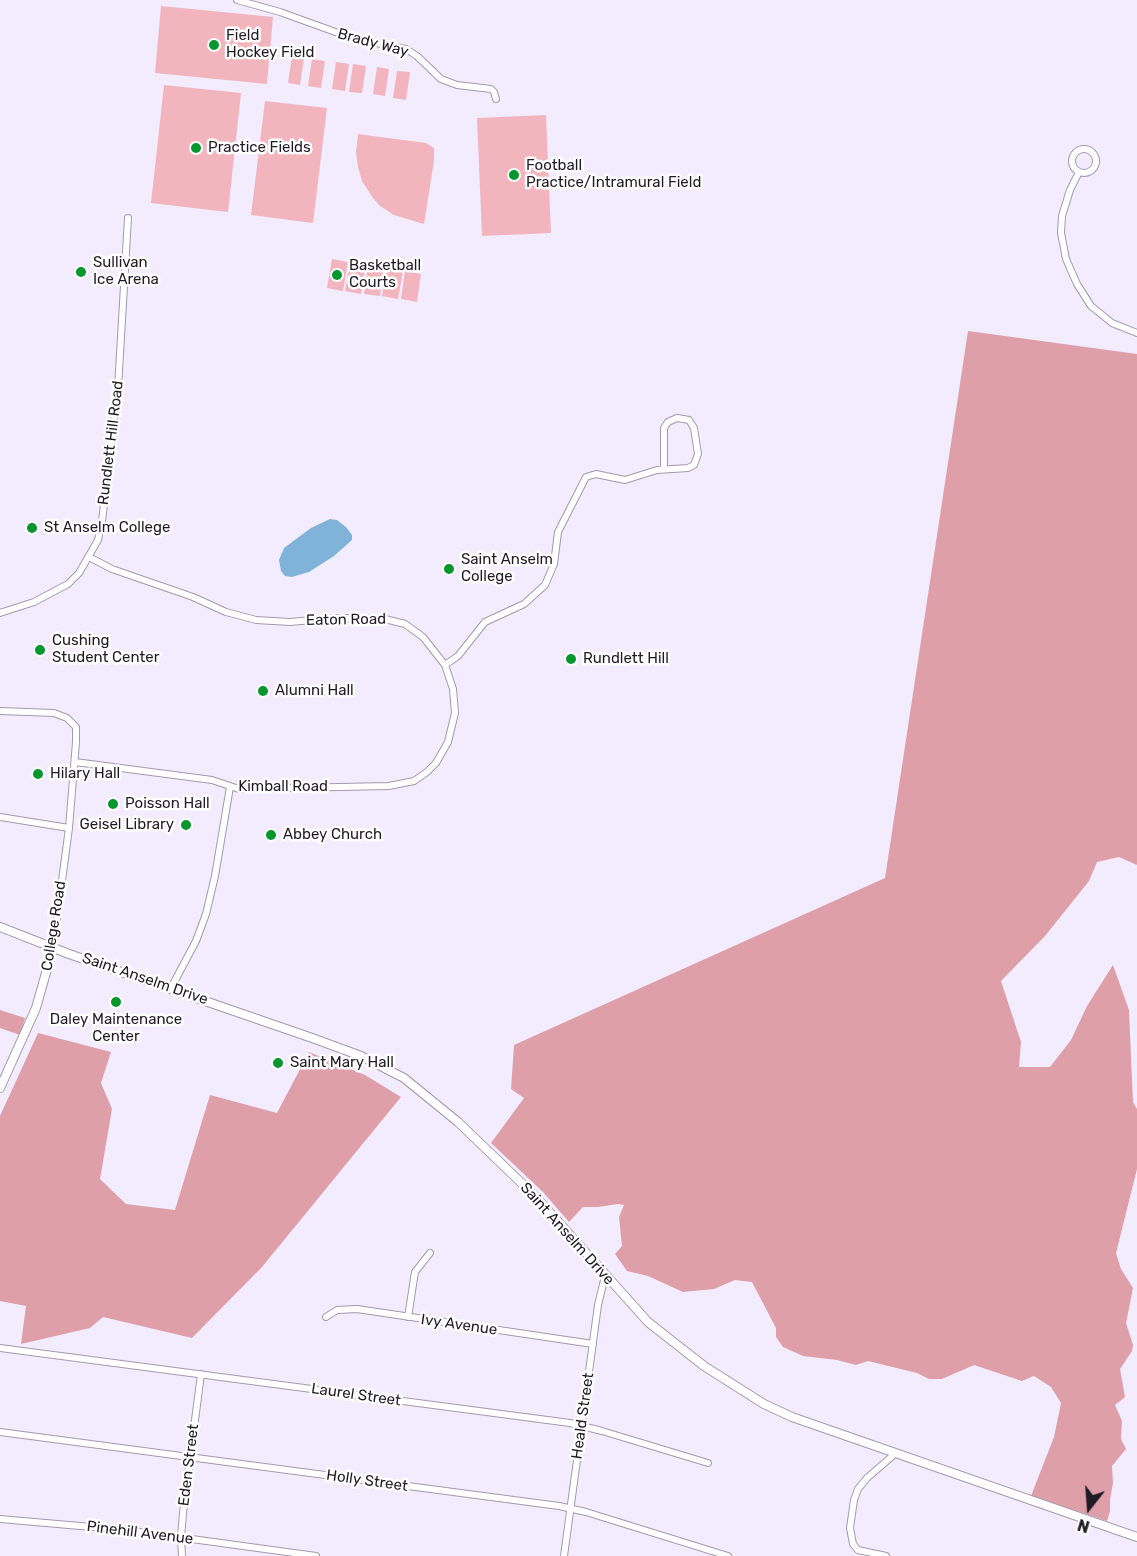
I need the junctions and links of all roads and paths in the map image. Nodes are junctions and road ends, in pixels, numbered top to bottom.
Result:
1 (237, 0) edge
2 (496, 99) dead end
3 (1079, 172) junction
4 (128, 218) dead end
5 (1137, 333) edge
6 (664, 469) junction
7 (89, 557) junction
8 (0, 613) edge
9 (445, 665) junction
10 (0, 711) edge
11 (75, 762) junction
12 (230, 787) junction
13 (0, 817) edge
14 (69, 828) junction
15 (0, 927) edge
16 (53, 948) junction
17 (171, 988) junction
18 (0, 1088) edge
19 (430, 1254) dead end
20 (605, 1276) junction
21 (326, 1317) dead end
22 (408, 1317) junction
23 (593, 1344) junction
24 (0, 1348) edge
25 (201, 1374) junction
26 (582, 1425) junction
27 (0, 1432) edge
28 (896, 1453) junction
29 (190, 1457) junction
30 (708, 1463) dead end
31 (571, 1508) junction
32 (0, 1519) edge
33 (1137, 1537) edge
34 (181, 1538) junction
35 (182, 1556) edge
36 (316, 1556) edge
37 (564, 1556) edge
38 (728, 1556) edge
39 (886, 1556) edge

1 - 2 street, Brady Way
3 - 3 street
3 - 5 street
4 - 7 street, Rundlett Hill Road
6 - 6 street
6 - 9 street
7 - 8 street, Rundlett Hill Road
7 - 9 street, Eaton Road
9 - 12 street, Kimball Road
10 - 11 street, College Road
11 - 12 street
11 - 14 street, College Road
12 - 17 street, Kimball Road
13 - 14 street
14 - 16 street, College Road
15 - 16 street, Saint Anselm Drive
16 - 17 street, Saint Anselm Drive
16 - 18 street, College Road
17 - 20 street, Saint Anselm Drive
19 - 22 street
20 - 23 street, Heald Street
20 - 28 street, Saint Anselm Drive
21 - 22 street, Ivy Avenue
22 - 23 street, Ivy Avenue
23 - 26 street, Heald Street
24 - 25 street, Laurel Street
25 - 26 street, Laurel Street
25 - 29 street, Eden Street
26 - 30 street, Laurel Street
26 - 31 street, Heald Street
27 - 29 street, Holly Street
28 - 33 street, Saint Anselm Drive
28 - 39 street
29 - 31 street, Holly Street
29 - 34 street, Eden Street
31 - 37 street, Heald Street
31 - 38 street, Holly Street
32 - 34 street, Pinehill Avenue
34 - 35 street, Eden Street
34 - 36 street, Pinehill Avenue

